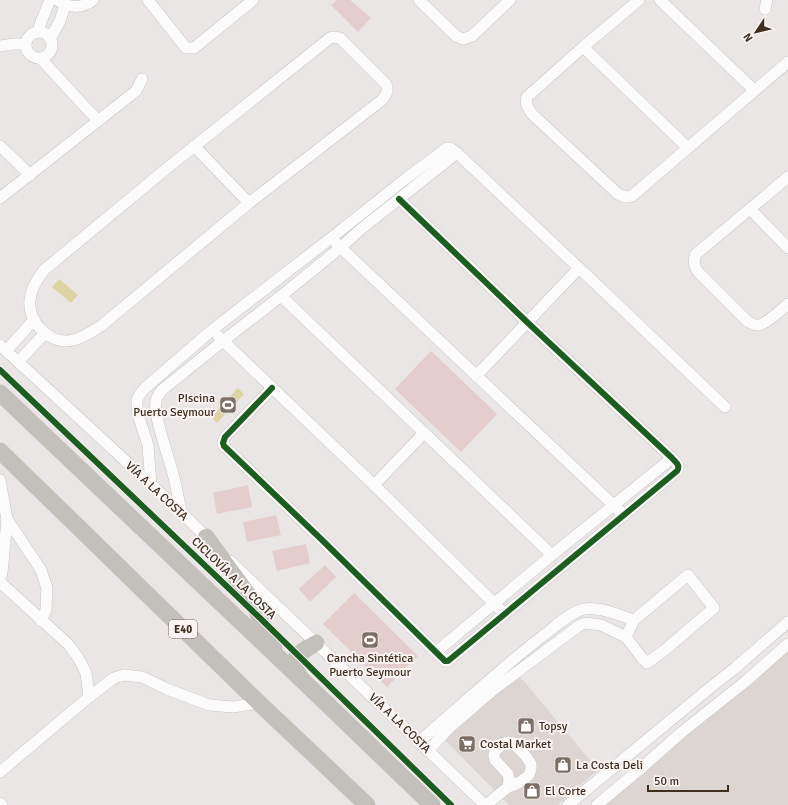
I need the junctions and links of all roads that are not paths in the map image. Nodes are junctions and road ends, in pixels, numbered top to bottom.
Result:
1 (50, 0) edge
2 (93, 0) edge
3 (148, 0) edge
4 (253, 0) edge
5 (419, 0) edge
6 (510, 0) edge
7 (639, 0) edge
8 (660, 0) edge
9 (61, 2) edge
10 (38, 32) junction
11 (50, 39) junction
12 (25, 44) junction
13 (0, 46) edge
14 (583, 47) junction
15 (41, 59) junction
16 (788, 62) edge
17 (142, 79) dead end
18 (754, 90) junction
19 (98, 120) junction
20 (0, 146) edge
21 (194, 146) junction
22 (688, 148) junction
23 (457, 153) junction
24 (30, 175) junction
25 (788, 177) edge
26 (0, 198) edge
27 (399, 199) junction
28 (250, 203) junction
29 (750, 209) junction
30 (331, 238) junction
31 (340, 248) junction
32 (788, 248) edge
33 (579, 268) junction
34 (281, 296) junction
35 (788, 304) edge
36 (33, 321) junction
37 (527, 322) junction
38 (212, 330) junction
39 (45, 333) junction
40 (223, 341) junction
41 (3, 348) edge
42 (18, 362) junction
43 (476, 376) junction
44 (272, 388) junction
45 (0, 393) edge
46 (725, 407) dead end
47 (424, 433) junction
48 (0, 451) edge
49 (672, 458) junction
50 (0, 480) edge
51 (152, 485) junction
52 (374, 485) junction
53 (614, 505) junction
54 (181, 512) junction
55 (624, 515) junction
56 (7, 519) junction
57 (206, 537) junction
58 (552, 555) junction
59 (0, 578) edge
60 (0, 582) edge
61 (494, 603) junction
62 (505, 614) junction
63 (634, 620) junction
64 (41, 621) junction
65 (788, 622) edge
66 (626, 637) junction
67 (316, 643) junction
68 (788, 644) edge
69 (436, 652) junction
70 (281, 660) junction
71 (735, 668) junction
72 (301, 679) junction
73 (746, 680) junction
74 (89, 697) junction
75 (259, 703) junction
76 (671, 720) junction
77 (682, 732) junction
78 (419, 742) junction
79 (428, 751) junction
80 (0, 772) edge
81 (508, 787) dead end
82 (367, 805) edge
83 (432, 805) edge
84 (486, 805) edge
85 (568, 805) edge
86 (597, 805) edge

1 - 10 street
2 - 9 street
3 - 4 street
5 - 6 street
7 - 14 street
8 - 18 street
9 - 11 street
10 - 11 street
10 - 12 street
11 - 15 street
12 - 13 street
12 - 15 street
14 - 22 street
14 - 22 street
15 - 19 street
16 - 18 street
17 - 19 street
18 - 22 street
19 - 24 street
20 - 24 street
21 - 28 street
21 - 28 street
21 - 36 street
23 - 27 street
23 - 30 street
23 - 33 street
24 - 26 street
25 - 29 street
27 - 31 street
27 - 37 street
28 - 39 street
29 - 32 street
29 - 35 street
30 - 31 street
30 - 38 street
31 - 34 street
31 - 43 street
33 - 37 street
33 - 46 street
34 - 40 street
34 - 47 street
36 - 39 street
36 - 41 street
37 - 43 street
37 - 49 street
38 - 40 street
38 - 51 street
39 - 42 street
40 - 44 street
40 - 54 street
41 - 42 street, VÍA A LA COSTA
42 - 51 street, VÍA A LA COSTA
43 - 53 street
44 - 52 street
44 - 69 street
45 - 70 highway
47 - 52 street
47 - 58 street
48 - 75 highway, E40
49 - 53 street
49 - 55 street
50 - 56 street
51 - 54 street, VÍA A LA COSTA
52 - 61 street
53 - 55 street
53 - 58 street
54 - 57 street, VÍA A LA COSTA
55 - 62 street
56 - 59 street
56 - 64 street
57 - 67 street, VÍA A LA COSTA
57 - 70 highway
58 - 61 street
60 - 64 street
61 - 62 street
61 - 69 street
62 - 69 street
63 - 66 street
63 - 66 street
63 - 78 street
64 - 74 street
65 - 71 street
66 - 79 street
67 - 72 highway
67 - 78 street, VÍA A LA COSTA
68 - 73 street
70 - 72 highway
71 - 73 street
71 - 76 street
72 - 83 highway
73 - 77 street
74 - 75 street
74 - 80 street
75 - 82 highway, E40
76 - 77 street
76 - 85 street
77 - 86 street
78 - 79 street, VÍA A LA COSTA
79 - 84 street, VÍA A LA COSTA
81 - 84 street

